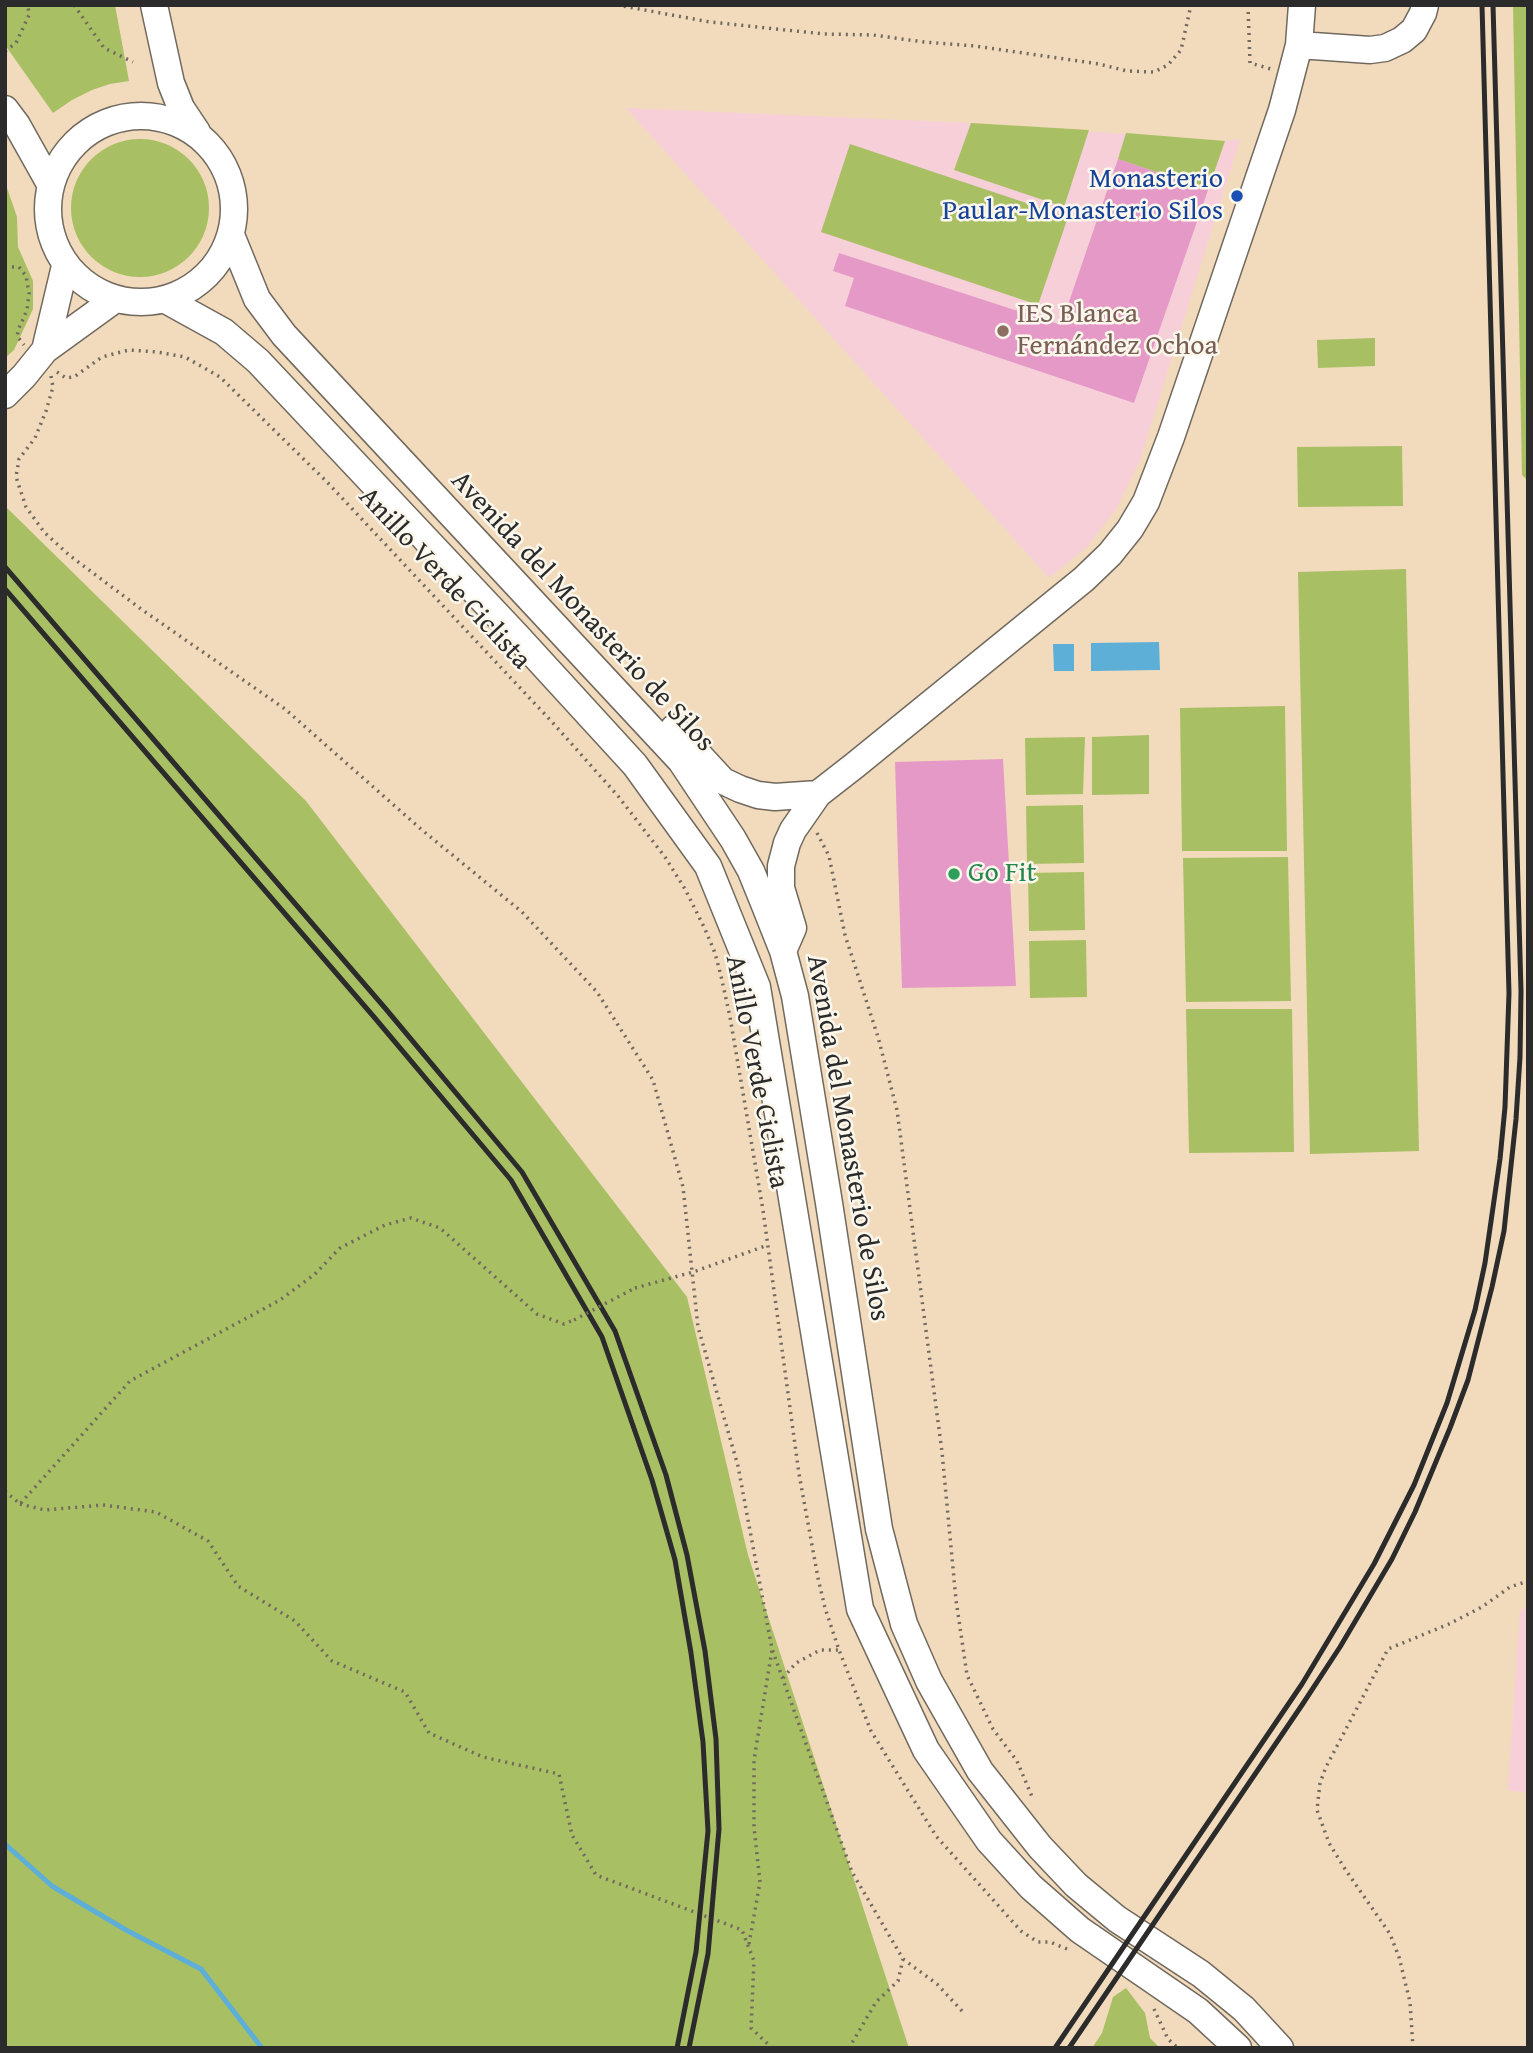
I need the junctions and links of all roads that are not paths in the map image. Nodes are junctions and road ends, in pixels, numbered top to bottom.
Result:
1 (154, 5) edge
2 (1302, 5) edge
3 (1425, 5) edge
4 (1299, 45) junction
5 (5, 109) edge
6 (197, 134) junction
7 (50, 184) junction
8 (231, 235) junction
9 (65, 266) junction
10 (114, 300) junction
11 (166, 300) junction
12 (44, 358) junction
13 (5, 395) edge
14 (618, 694) junction
15 (818, 794) junction
16 (783, 951) junction
17 (1238, 2048) edge
18 (1280, 2048) edge

1 - 6 street
2 - 4 street
3 - 4 street
4 - 15 street
5 - 7 street
6 - 7 street
6 - 8 street
7 - 9 street
8 - 11 street
8 - 14 street, Avenida del Monasterio de Silos
9 - 10 street
9 - 12 street
10 - 11 street
10 - 12 street
11 - 17 street
12 - 13 street
14 - 15 street
14 - 16 street, Avenida del Monasterio de Silos
15 - 16 street
16 - 18 street, Avenida del Monasterio de Silos

